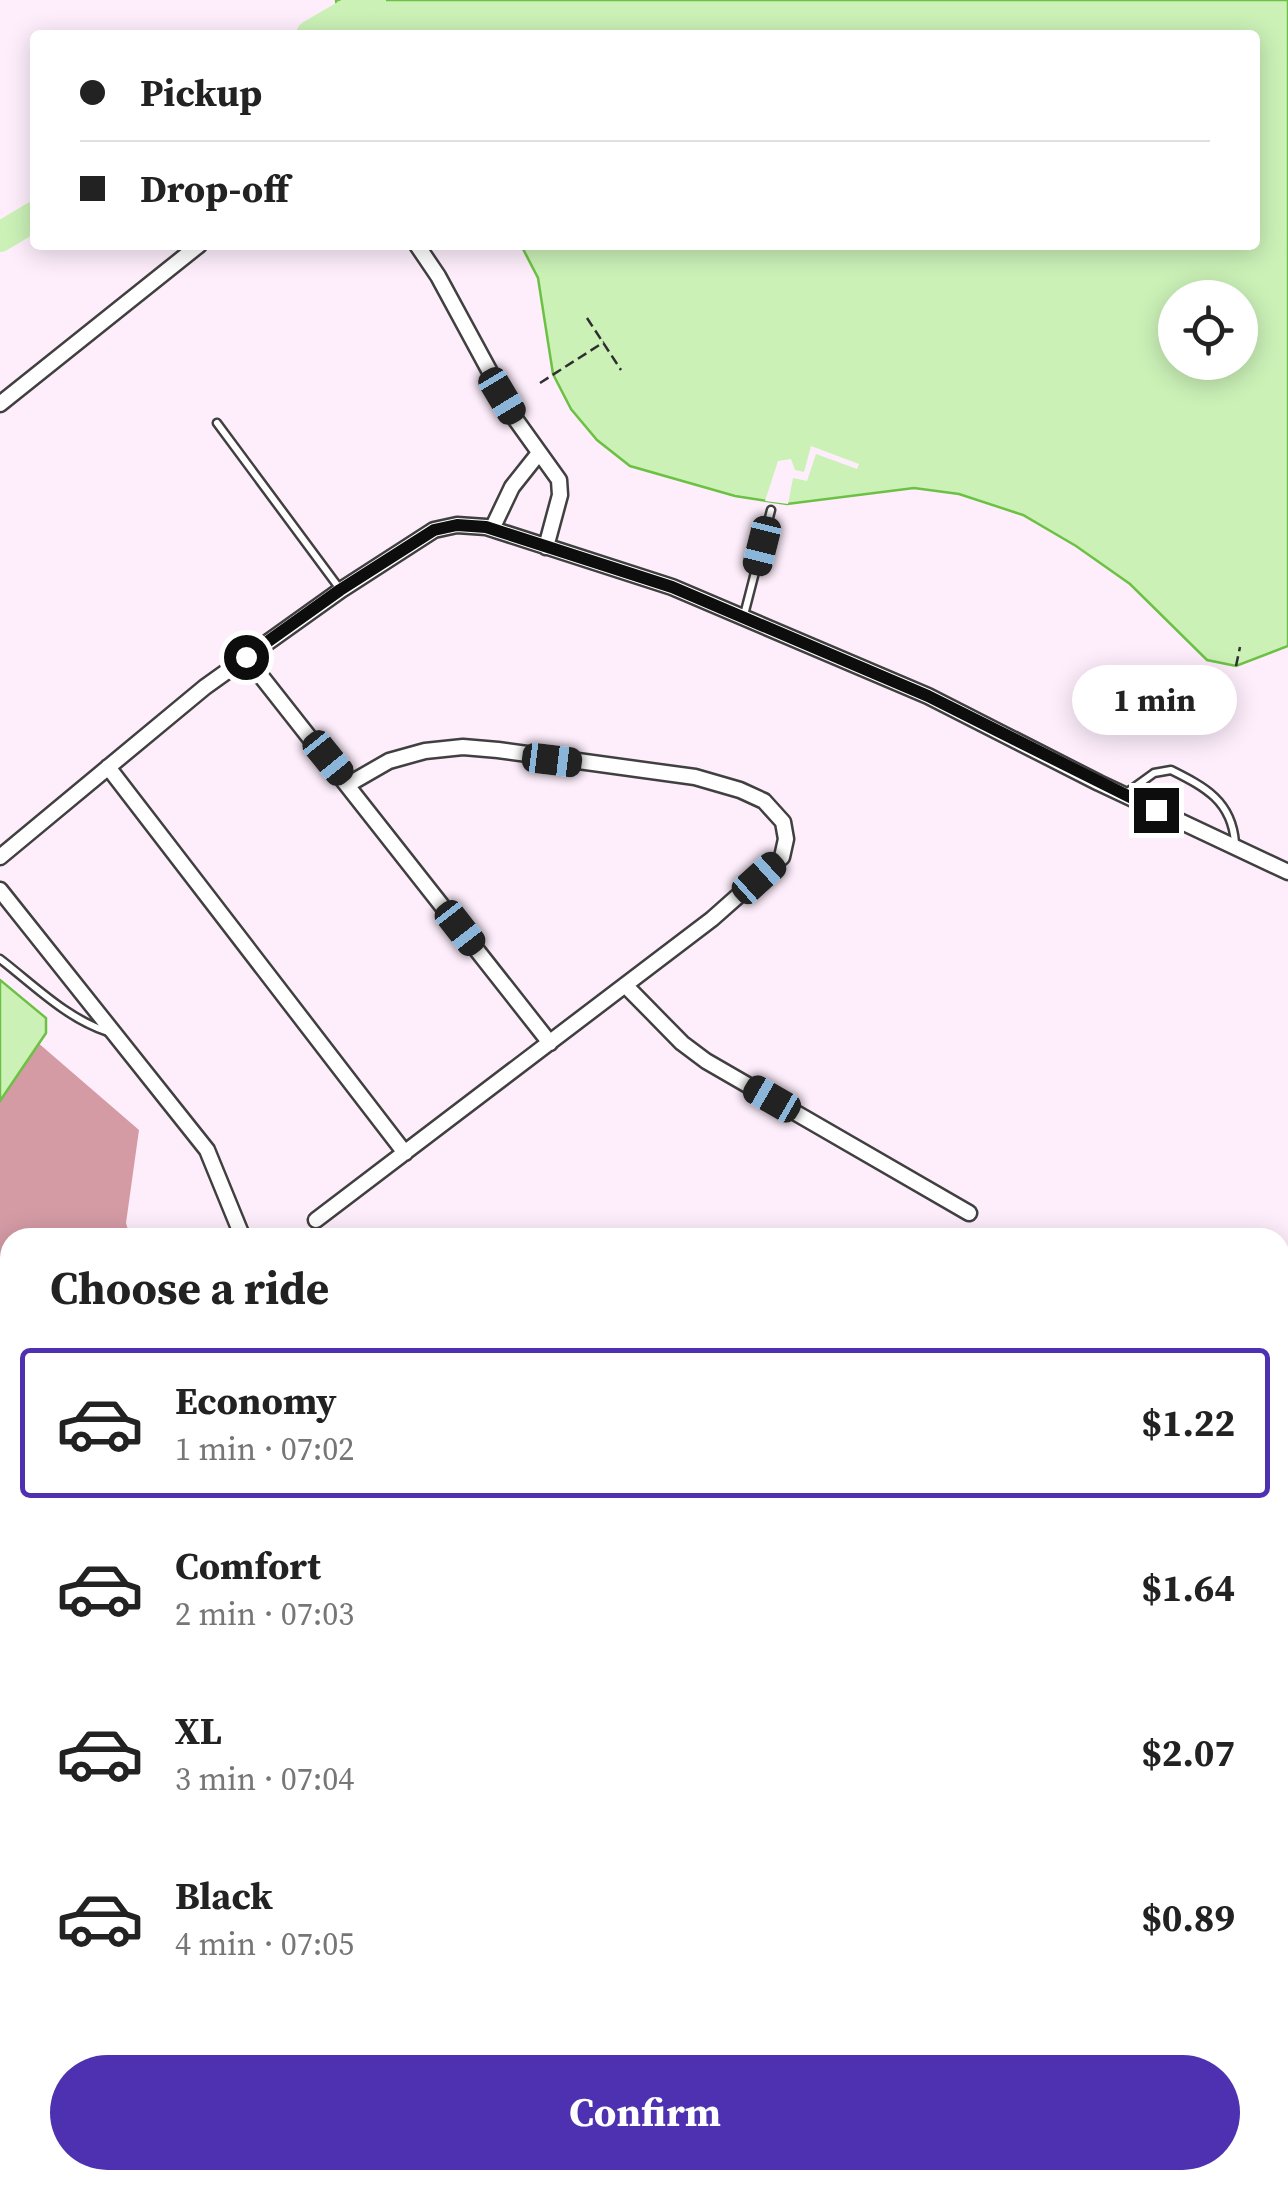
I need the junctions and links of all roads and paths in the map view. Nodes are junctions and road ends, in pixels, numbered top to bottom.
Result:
1 (193, 250) edge
2 (420, 250) edge
3 (587, 318) dead end
4 (604, 342) junction
5 (621, 370) dead end
6 (540, 383) dead end
7 (0, 404) edge
8 (217, 423) dead end
9 (539, 454) junction
10 (771, 510) dead end
11 (492, 529) junction
12 (546, 548) junction
13 (340, 590) junction
14 (743, 617) junction
15 (1240, 647) dead end
16 (246, 657) junction
17 (1236, 666) dead end
18 (108, 767) junction
19 (349, 784) junction
20 (1124, 794) junction
21 (1235, 846) junction
22 (0, 857) edge
23 (1288, 872) edge
24 (0, 890) edge
25 (0, 959) edge
26 (625, 985) junction
27 (114, 1034) junction
28 (550, 1042) junction
29 (405, 1152) junction
30 (969, 1213) dead end
31 (316, 1220) dead end
32 (239, 1228) edge

1 - 7 street
2 - 9 street
3 - 4 path
4 - 5 path
4 - 6 path
8 - 13 lane
9 - 11 street
9 - 12 street
10 - 14 lane
11 - 12 street
11 - 13 street
12 - 14 street
13 - 16 street
14 - 20 street
15 - 17 path
16 - 18 street
16 - 19 street
18 - 22 street
18 - 29 street
19 - 26 street
19 - 28 street
20 - 21 street
20 - 21 lane
21 - 23 street
24 - 27 street
25 - 27 lane
26 - 28 street
26 - 30 street
27 - 32 street
28 - 29 street
29 - 31 street

